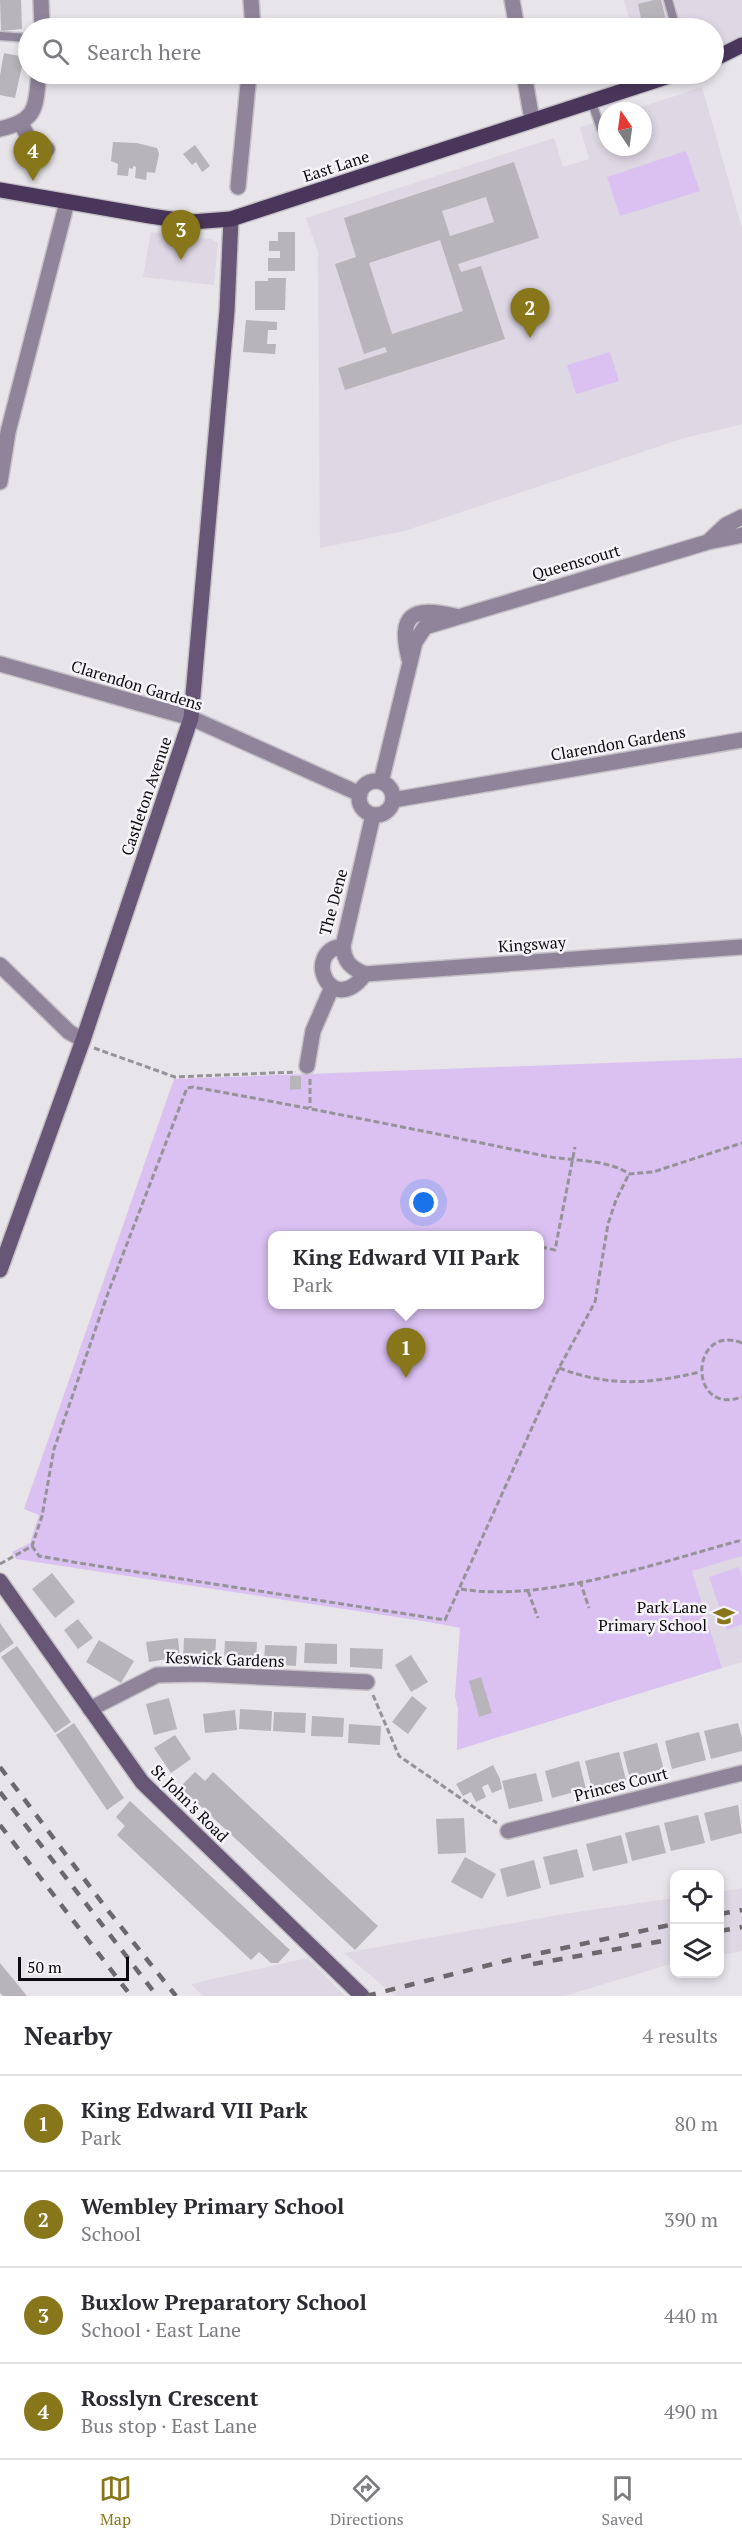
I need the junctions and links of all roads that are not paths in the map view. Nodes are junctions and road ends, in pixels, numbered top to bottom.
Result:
1 (41, 0) edge
2 (251, 0) edge
3 (512, 0) edge
4 (668, 0) edge
5 (42, 18) edge
6 (252, 18) edge
7 (515, 18) edge
8 (673, 18) edge
9 (0, 36) edge
10 (18, 37) edge
11 (741, 47) edge
12 (724, 55) edge
13 (38, 84) edge
14 (248, 84) edge
15 (526, 84) edge
16 (641, 84) edge
17 (591, 99) junction
18 (532, 120) junction
19 (598, 120) edge
20 (21, 124) junction
21 (0, 129) edge
22 (47, 149) dead end
23 (238, 187) dead end
24 (0, 190) edge
25 (67, 202) junction
26 (231, 219) junction
27 (0, 482) edge
28 (742, 517) edge
29 (742, 535) edge
30 (708, 542) junction
31 (0, 664) edge
32 (191, 718) junction
33 (742, 740) edge
34 (381, 782) junction
35 (360, 794) junction
36 (393, 800) junction
37 (373, 815) junction
38 (343, 946) junction
39 (742, 947) edge
40 (0, 965) edge
41 (365, 974) junction
42 (332, 987) junction
43 (82, 1041) junction
44 (308, 1069) road end
45 (1, 1264) edge
46 (0, 1581) edge
47 (367, 1683) road end
48 (90, 1709) junction
49 (742, 1773) edge
50 (508, 1831) road end
51 (362, 1996) edge

1 - 5 street
2 - 6 street
3 - 7 street
4 - 8 lane
9 - 10 lane
11 - 12 main road
13 - 20 street
14 - 23 street
15 - 18 street
16 - 17 main road, East Lane
17 - 18 main road, East Lane
17 - 19 lane
18 - 26 main road, East Lane
20 - 21 street
20 - 22 street
24 - 25 main road, East Lane
25 - 26 main road, East Lane
25 - 27 street
26 - 32 street, Castleton Avenue
28 - 30 street, Queenscourt
29 - 30 street, Queenscourt
30 - 34 street, Queenscourt
31 - 32 street, Clarendon Gardens
32 - 35 street, Clarendon Gardens
32 - 43 street, Castleton Avenue
33 - 36 street, Clarendon Gardens
34 - 35 street
34 - 36 street
35 - 37 street
36 - 37 street
37 - 38 street, The Dene
38 - 41 street
38 - 42 street, The Dene
39 - 41 street, Kingsway
40 - 43 street
41 - 42 street
42 - 44 street
43 - 45 street, Castleton Avenue
46 - 48 street, St John's Road
47 - 48 street, Keswick Gardens
48 - 51 street, St John's Road
49 - 50 street, Princes Court

